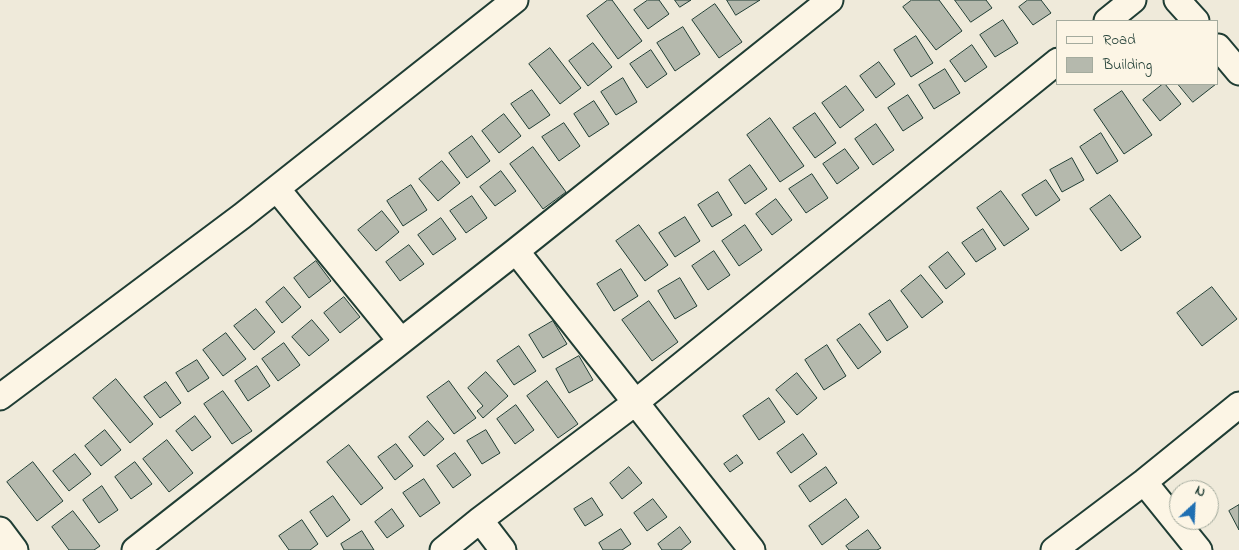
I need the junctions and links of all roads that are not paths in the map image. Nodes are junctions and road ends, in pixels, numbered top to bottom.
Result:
1 (514, 0) edge
2 (830, 0) edge
3 (1133, 0) edge
4 (1178, 0) edge
5 (1108, 20) edge
6 (1195, 20) edge
7 (1219, 48) edge
8 (1056, 63) edge
9 (1239, 72) edge
10 (277, 189) junction
11 (516, 251) junction
12 (401, 341) junction
13 (0, 397) edge
14 (636, 402) junction
15 (1239, 405) edge
16 (1144, 482) junction
17 (480, 520) junction
18 (0, 530) edge
19 (15, 550) edge
20 (135, 550) edge
21 (443, 550) edge
22 (504, 550) edge
23 (752, 550) edge
24 (1054, 550) edge
25 (1200, 550) edge

1 - 10 street
2 - 11 street
3 - 5 street
4 - 6 street
7 - 9 street
8 - 14 street
10 - 12 street
10 - 13 street
11 - 12 street
11 - 14 street
12 - 20 street
14 - 17 street
14 - 23 street
15 - 16 street
16 - 24 street
16 - 25 street
17 - 21 street
17 - 22 street
18 - 19 street

